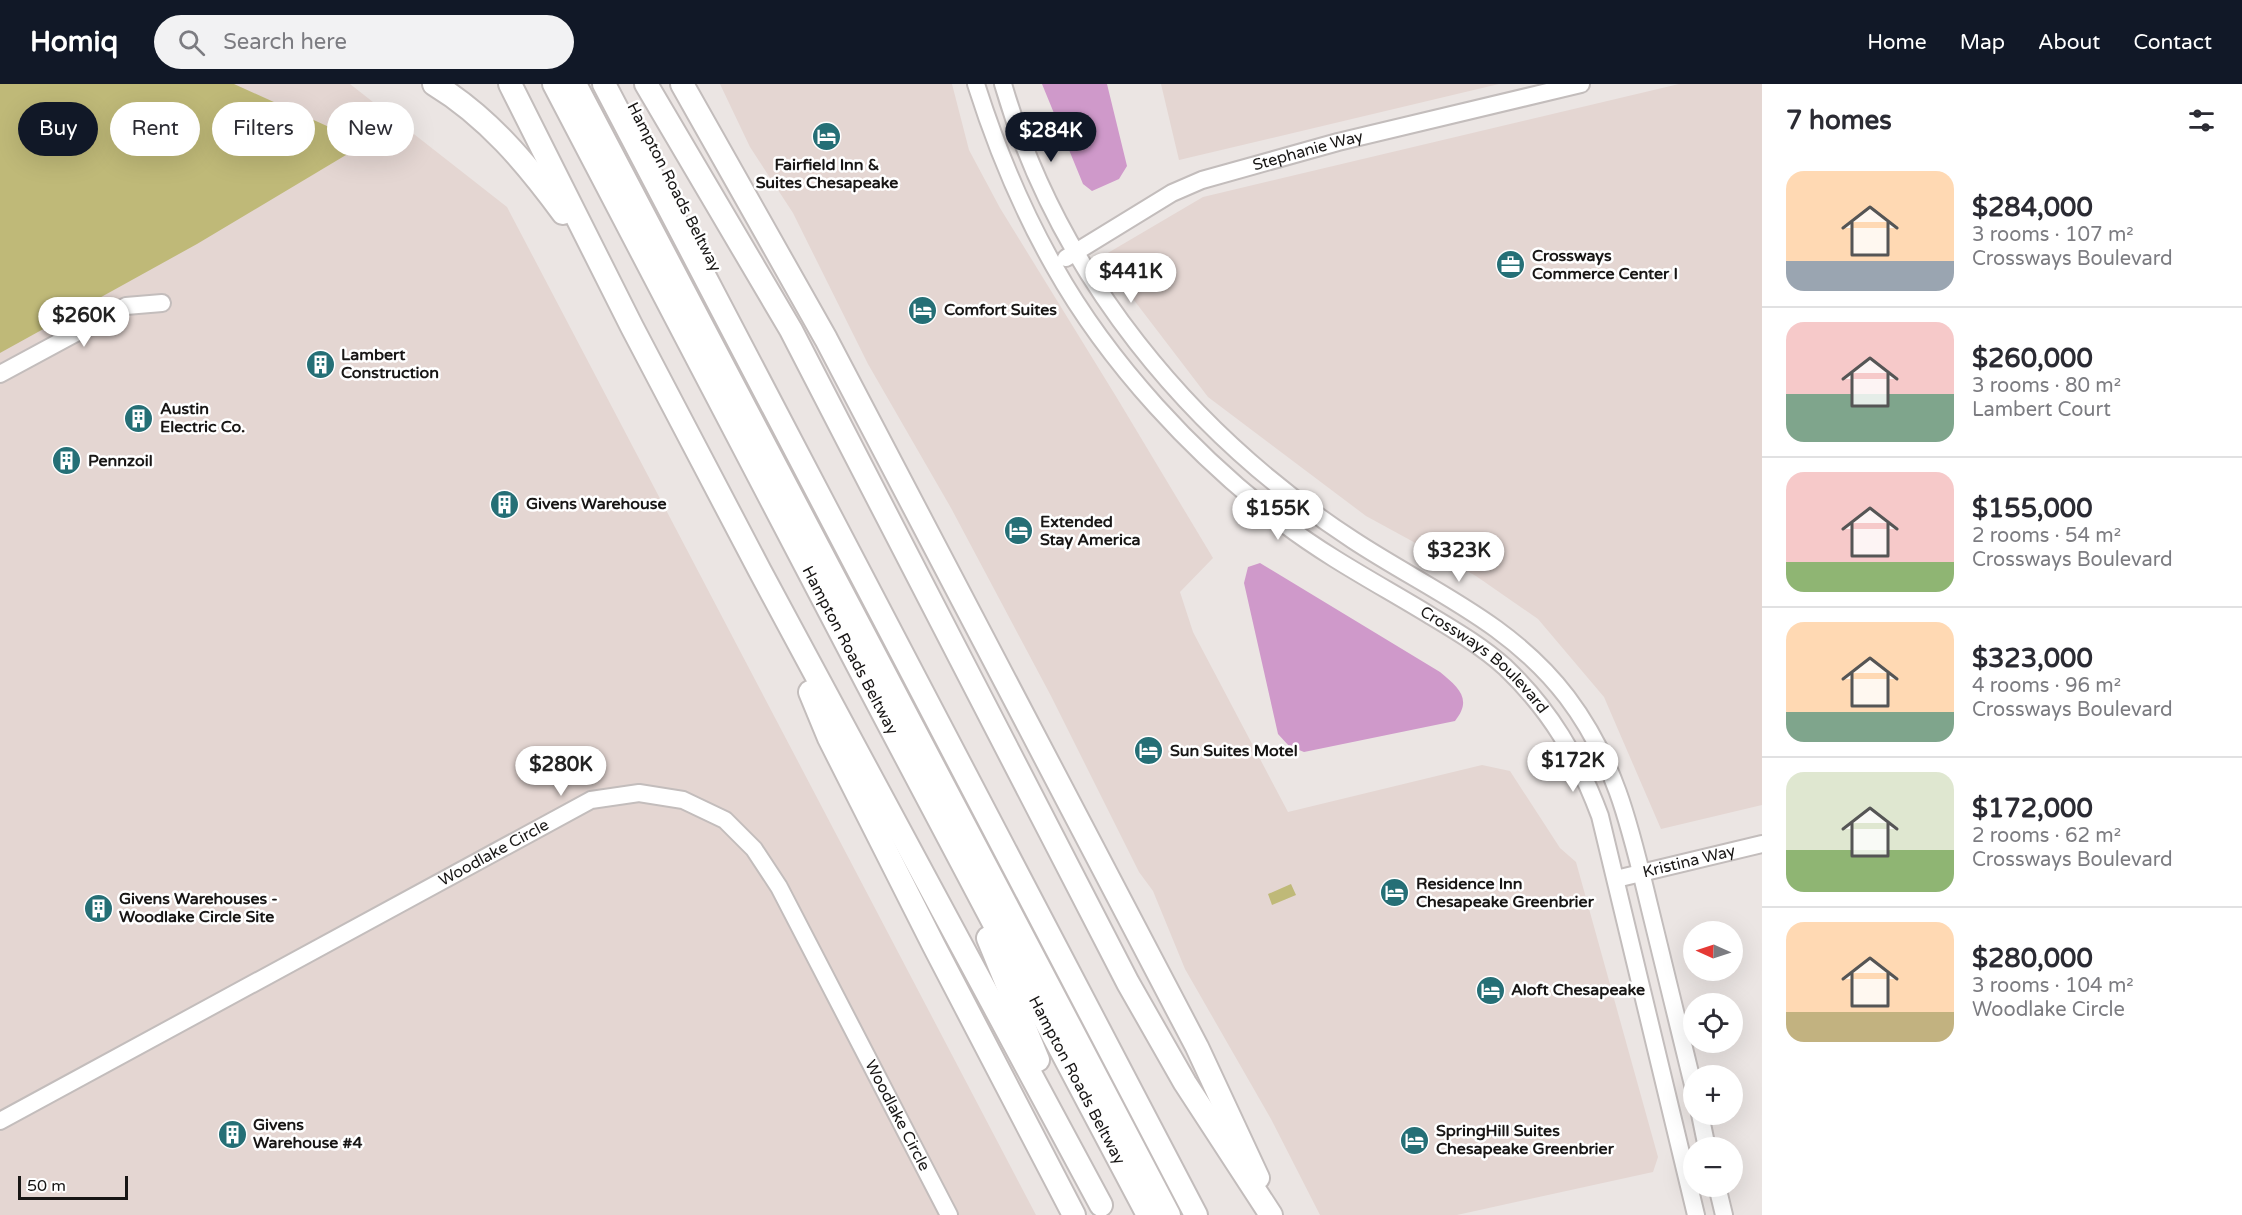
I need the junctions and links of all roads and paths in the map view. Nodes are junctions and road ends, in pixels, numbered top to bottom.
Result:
1 (434, 84) edge
2 (510, 84) edge
3 (554, 84) edge
4 (575, 84) edge
5 (604, 84) edge
6 (621, 84) edge
7 (646, 84) edge
8 (683, 84) edge
9 (976, 84) edge
10 (1002, 84) edge
11 (1581, 84) edge
12 (1074, 252) junction
13 (1054, 267) junction
14 (162, 303) dead end
15 (632, 327) junction
16 (0, 374) edge
17 (760, 571) junction
18 (940, 820) junction
19 (1762, 844) edge
20 (1641, 873) junction
21 (1616, 879) junction
22 (1688, 1065) edge
23 (0, 1121) edge
24 (1720, 1197) edge
25 (1103, 1210) edge
26 (949, 1215) edge
27 (1074, 1215) edge
28 (1148, 1215) edge
29 (1169, 1215) edge
30 (1196, 1215) edge
31 (1210, 1215) edge
32 (1272, 1215) edge
33 (1696, 1215) edge
34 (1724, 1215) edge

1 - 15 highway
2 - 15 highway
3 - 18 highway, Hampton Roads Beltway
4 - 29 highway
5 - 30 highway
6 - 31 highway, Hampton Roads Beltway
7 - 32 highway
8 - 32 highway
9 - 13 street, Crossways Boulevard
10 - 12 street, Crossways Boulevard
11 - 12 street, Stephanie Way
12 - 13 street, Stephanie Way
12 - 20 street, Crossways Boulevard
13 - 21 street, Crossways Boulevard
14 - 16 street
15 - 17 highway
17 - 25 highway
17 - 27 highway
18 - 25 highway
18 - 28 highway, Hampton Roads Beltway
19 - 20 street, Kristina Way
20 - 21 street, Kristina Way
20 - 22 street, Crossways Boulevard
21 - 33 street, Crossways Boulevard
23 - 26 street, Woodlake Circle
24 - 34 street

